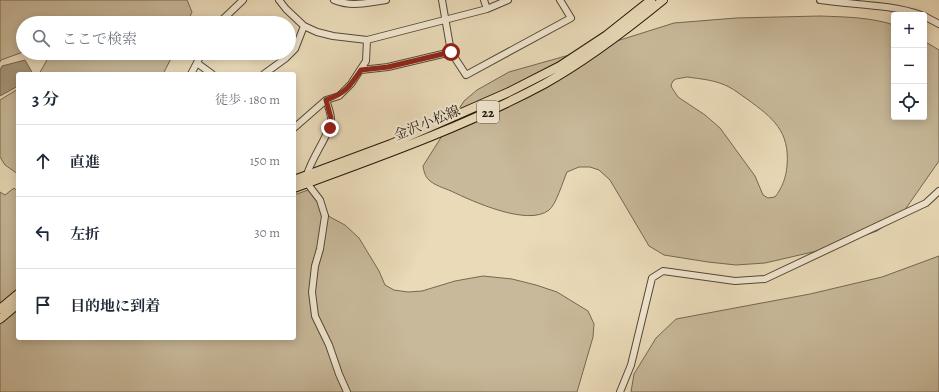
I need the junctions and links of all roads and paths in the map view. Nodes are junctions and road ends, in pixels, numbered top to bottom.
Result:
1 (243, 0) edge
2 (279, 0) edge
3 (334, 0) edge
4 (386, 0) edge
5 (442, 0) edge
6 (484, 0) edge
7 (508, 0) edge
8 (560, 0) edge
9 (651, 0) edge
10 (663, 0) edge
11 (820, 0) edge
12 (378, 1) edge
13 (487, 9) junction
14 (908, 12) edge
15 (226, 16) edge
16 (293, 16) edge
17 (296, 18) edge
18 (927, 18) edge
19 (446, 20) junction
20 (939, 24) edge
21 (304, 26) junction
22 (367, 40) junction
23 (296, 46) edge
24 (451, 52) junction
25 (198, 60) edge
26 (283, 60) edge
27 (197, 63) junction
28 (361, 70) junction
29 (192, 72) edge
30 (209, 72) edge
31 (267, 72) edge
32 (326, 100) junction
33 (296, 126) edge
34 (307, 179) junction
35 (296, 180) edge
36 (296, 187) edge
37 (939, 191) edge
38 (16, 296) edge
39 (16, 306) edge
40 (0, 309) edge
41 (0, 319) edge
42 (347, 392) edge
43 (620, 392) edge

1 - 15 street
2 - 16 street
3 - 12 street
4 - 12 street
5 - 19 street
6 - 13 street
7 - 13 street
8 - 24 street
9 - 34 main road, 金沢小松線 / 22
10 - 34 main road, 金沢小松線 / 22
11 - 14 street
13 - 19 street
17 - 21 street
18 - 20 street
19 - 22 street
19 - 24 street
21 - 22 street
21 - 23 street
22 - 28 street
24 - 28 street
25 - 27 street
26 - 31 street
27 - 29 street
27 - 30 street
28 - 32 street
32 - 33 street
32 - 34 street
34 - 35 main road, 金沢小松線 / 22
34 - 36 main road, 金沢小松線 / 22
34 - 42 street
37 - 43 street
38 - 40 main road
39 - 41 main road

